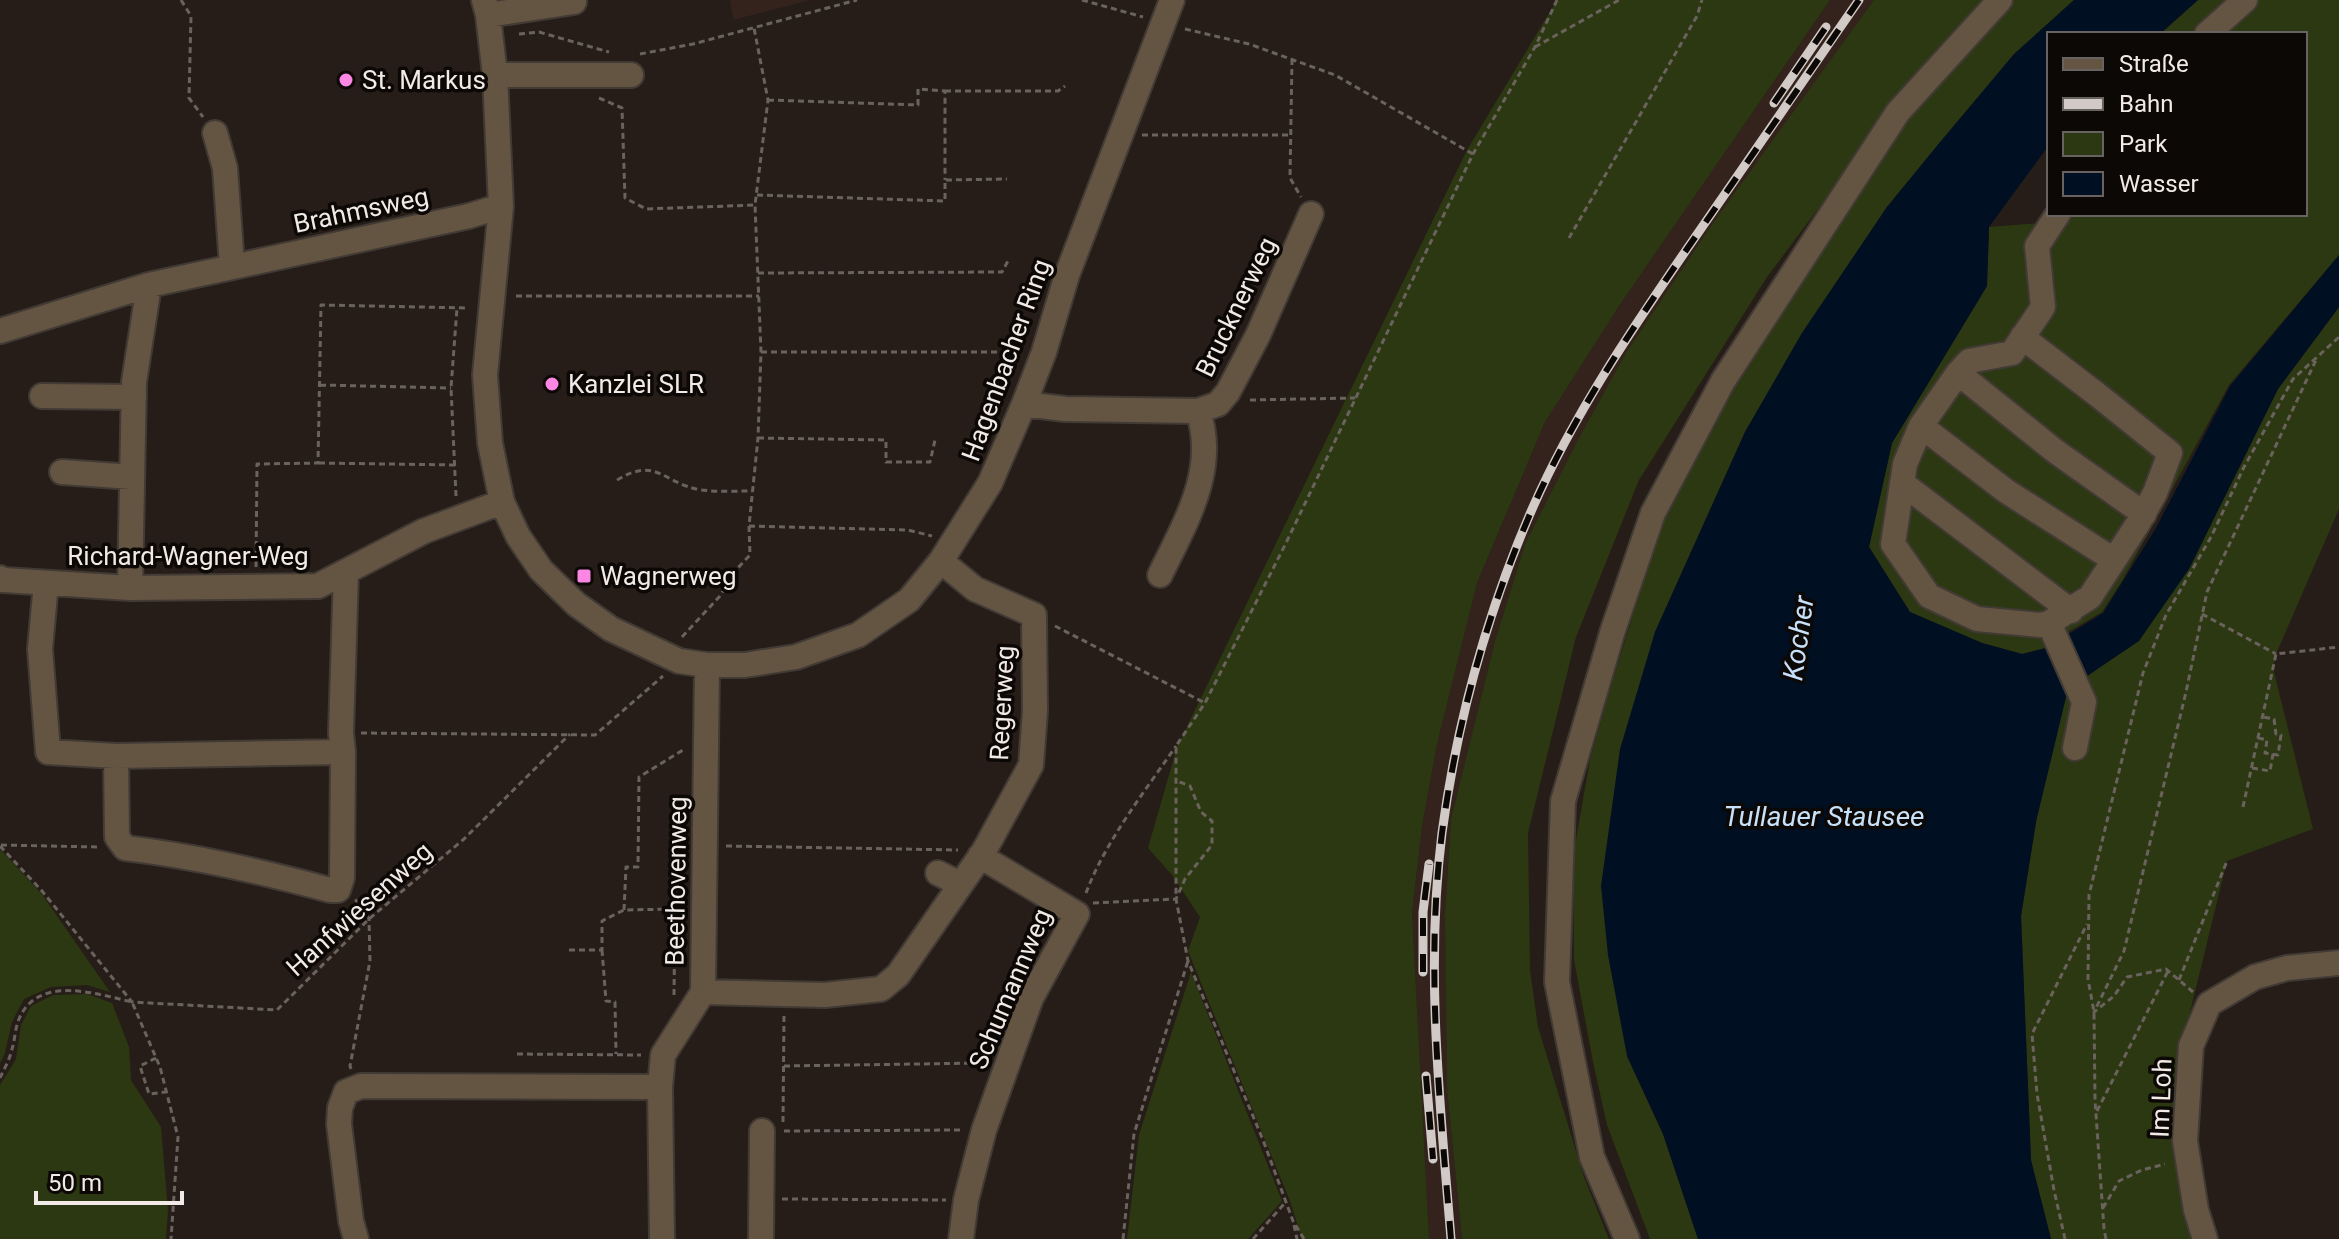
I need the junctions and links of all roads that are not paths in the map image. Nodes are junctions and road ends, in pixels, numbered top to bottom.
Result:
1 (1172, 0) edge
2 (2000, 0) edge
3 (2245, 0) edge
4 (574, 2) dead end
5 (488, 17) edge
6 (2209, 32) edge
7 (635, 64) road end
8 (495, 75) junction
9 (215, 133) road end
10 (501, 206) junction
11 (1311, 214) road end
12 (2057, 216) edge
13 (232, 266) junction
14 (149, 285) junction
15 (0, 331) edge
16 (2022, 337) junction
17 (1958, 373) junction
18 (42, 396) dead end
19 (134, 397) junction
20 (1024, 404) junction
21 (1198, 411) junction
22 (1921, 426) junction
23 (62, 472) dead end
24 (132, 477) junction
25 (1902, 483) junction
26 (502, 502) junction
27 (2144, 514) junction
28 (946, 554) junction
29 (2114, 560) junction
30 (346, 572) junction
31 (1160, 575) dead end
32 (0, 578) edge
33 (46, 583) junction
34 (130, 588) junction
35 (2058, 624) junction
36 (707, 665) junction
37 (342, 742) junction
38 (2075, 748) dead end
39 (116, 756) junction
40 (982, 853) junction
41 (938, 873) dead end
42 (960, 884) junction
43 (2339, 963) edge
44 (703, 992) junction
45 (660, 1087) junction
46 (772, 1131) road end
47 (356, 1239) edge
48 (662, 1239) edge
49 (761, 1239) edge
50 (961, 1239) edge
51 (1627, 1239) edge
52 (2205, 1239) edge

1 - 20 street, Hagenbacher Ring
2 - 51 street
3 - 6 street
4 - 5 street
5 - 8 street, Hagenbacher Ring
7 - 8 street
8 - 10 street, Hagenbacher Ring
9 - 13 street
10 - 13 street, Brahmsweg
10 - 26 street, Hagenbacher Ring
11 - 21 street, Brucknerweg
12 - 16 street
13 - 14 street, Brahmsweg
14 - 15 street, Brahmsweg
14 - 19 street
16 - 17 street
16 - 27 street
17 - 22 street
17 - 27 street
18 - 19 street
19 - 24 street
20 - 21 street, Brucknerweg
20 - 28 street, Hagenbacher Ring
21 - 31 street, Brucknerweg
22 - 25 street
22 - 29 street
23 - 24 street
24 - 34 street
25 - 35 street
25 - 35 street
26 - 30 street, Richard-Wagner-Weg
26 - 36 street, Hagenbacher Ring
27 - 29 street
28 - 36 street, Hagenbacher Ring
28 - 40 street, Regerweg
29 - 35 street
30 - 34 street, Richard-Wagner-Weg
30 - 37 street
32 - 33 street, Richard-Wagner-Weg
33 - 34 street, Richard-Wagner-Weg
33 - 39 street
35 - 38 street
36 - 44 street, Beethovenweg
37 - 39 street
37 - 39 street
40 - 42 street, Regerweg
40 - 50 street, Schumannweg
41 - 42 street
42 - 44 street, Regerweg
43 - 52 street, Im Loh
44 - 45 street, Beethovenweg
45 - 47 street
45 - 48 street, Beethovenweg
46 - 49 street

